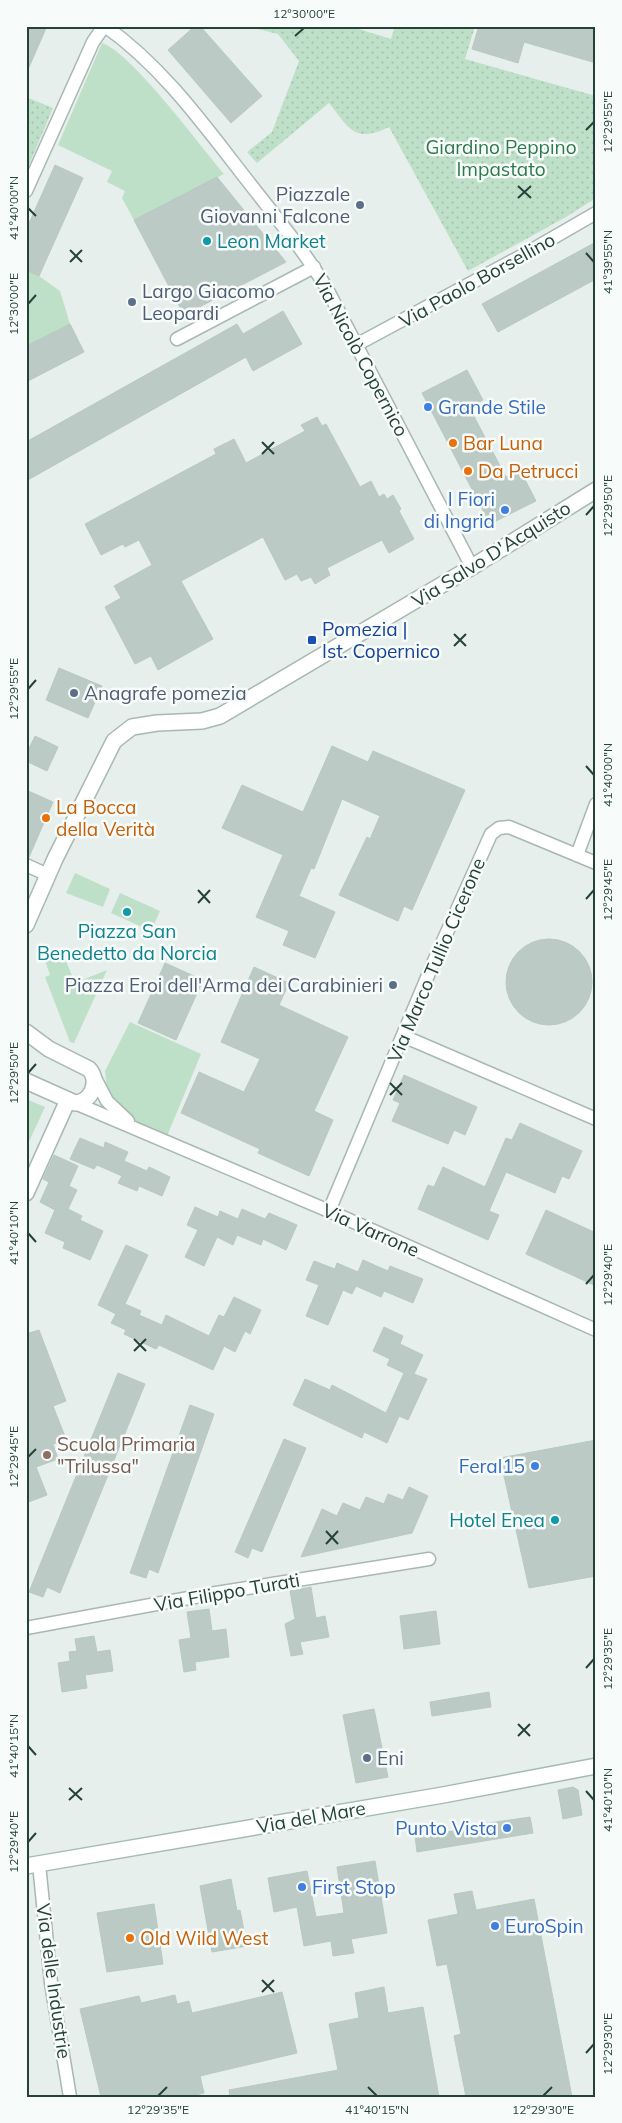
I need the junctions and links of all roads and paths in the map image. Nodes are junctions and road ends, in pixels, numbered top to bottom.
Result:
1 (105, 26) edge
2 (26, 191) edge
3 (596, 213) edge
4 (314, 267) junction
5 (178, 339) dead end
6 (356, 345) junction
7 (596, 490) edge
8 (472, 567) junction
9 (596, 804) edge
10 (578, 855) junction
11 (596, 863) edge
12 (26, 865) edge
13 (48, 875) junction
14 (26, 925) edge
15 (26, 1032) edge
16 (403, 1036) junction
17 (93, 1073) junction
18 (26, 1081) edge
19 (71, 1101) junction
20 (596, 1119) edge
21 (145, 1133) junction
22 (26, 1193) edge
23 (329, 1211) junction
24 (596, 1330) edge
25 (429, 1559) dead end
26 (26, 1628) edge
27 (596, 1766) edge
28 (33, 1865) edge
29 (70, 2097) edge

1 - 2 street
1 - 4 street, Via Nicolò Copernico
3 - 6 street, Via Paolo Borsellino
4 - 5 street
4 - 6 street, Via Nicolò Copernico
6 - 8 street, Via Nicolò Copernico
7 - 8 street, Via Salvo D'Acquisto
8 - 13 street, Via Salvo D'Acquisto
9 - 10 street
10 - 11 street
10 - 16 street, Via Marco Tullio Cicerone
12 - 13 street
13 - 14 street, Via Salvo D'Acquisto
15 - 17 street
16 - 20 street
16 - 23 street, Via Marco Tullio Cicerone
17 - 19 street
17 - 21 street, Via Varrone
18 - 19 street, Via Varrone
19 - 21 street, Via Varrone
19 - 22 street
21 - 23 street, Via Varrone
23 - 24 street, Via Varrone
25 - 26 street, Via Filippo Turati
27 - 28 street, Via del Mare
28 - 29 street, Via delle Industrie

